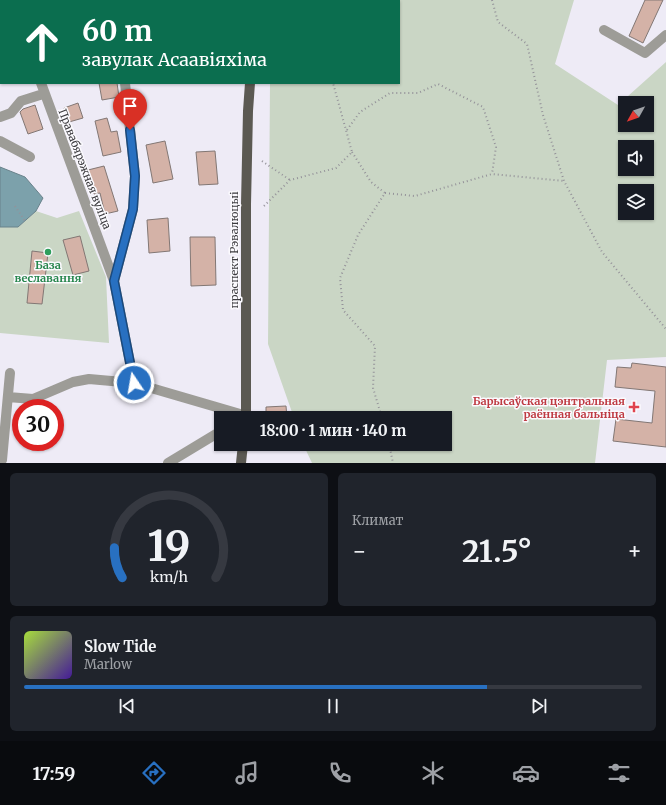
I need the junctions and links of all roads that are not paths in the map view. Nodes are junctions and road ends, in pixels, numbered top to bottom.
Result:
1 (604, 30) dead end
2 (666, 35) edge
3 (41, 84) edge
4 (125, 84) edge
5 (250, 84) edge
6 (44, 94) junction
7 (0, 117) edge
8 (0, 142) edge
9 (30, 157) dead end
10 (114, 281) junction
11 (10, 373) dead end
12 (134, 383) junction
13 (8, 397) junction
14 (226, 411) edge
15 (246, 411) edge
16 (214, 435) edge
17 (243, 451) edge
18 (2, 460) dead end
19 (168, 463) edge
20 (241, 463) edge

1 - 2 street
3 - 6 street, Правабярэжная вуліца
4 - 10 street
5 - 15 main road, праспект Рэвалюцыі
6 - 7 street
6 - 10 street, Правабярэжная вуліца
8 - 9 street
10 - 12 street, Правабярэжная вуліца
11 - 13 street
12 - 13 street
12 - 14 street
13 - 18 street
16 - 19 street
17 - 20 main road

